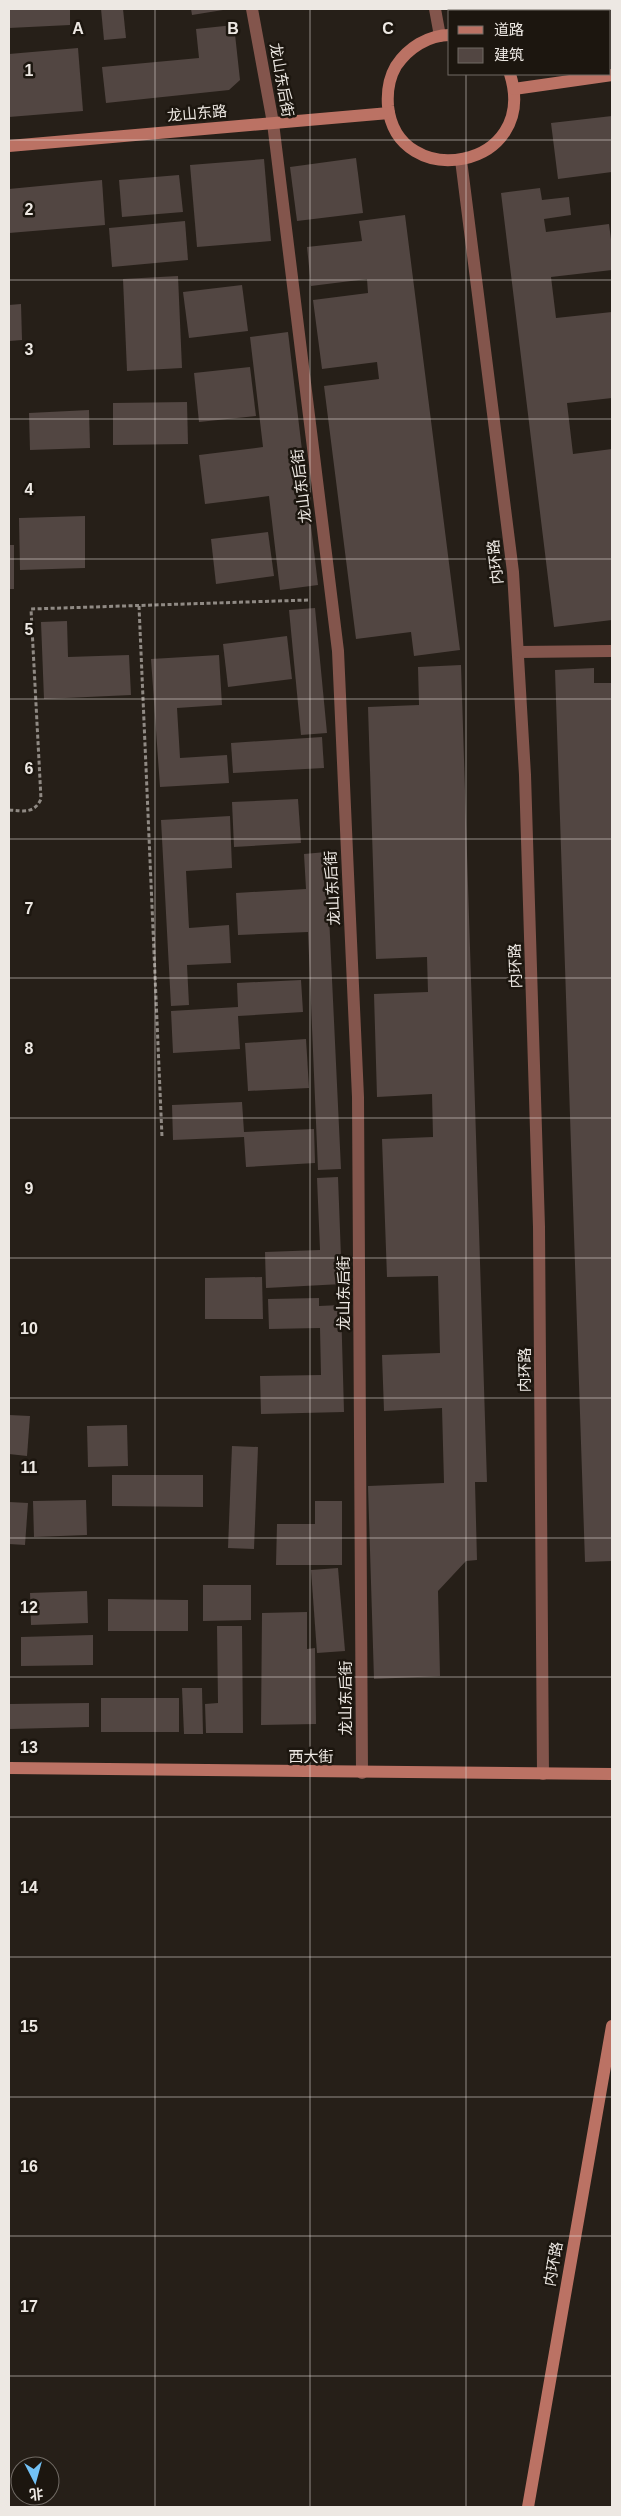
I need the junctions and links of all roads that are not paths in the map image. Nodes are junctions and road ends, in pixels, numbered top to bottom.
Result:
1 (252, 9) edge
2 (435, 9) edge
3 (445, 36) edge
4 (510, 75) edge
5 (612, 75) edge
6 (514, 89) junction
7 (389, 113) junction
8 (273, 123) junction
9 (9, 146) edge
10 (461, 160) junction
11 (612, 651) edge
12 (519, 652) junction
13 (9, 1768) edge
14 (362, 1773) junction
15 (543, 1774) junction
16 (612, 1774) edge
17 (612, 2026) edge
18 (528, 2507) edge

1 - 8 street, 龙山东后街
2 - 3 street
3 - 7 street
4 - 6 street
5 - 6 street
6 - 10 street
7 - 8 street, 龙山东路
7 - 10 street
8 - 9 street, 龙山东路
8 - 14 street, 龙山东后街
10 - 12 street, 内环路
11 - 12 street
12 - 15 street, 内环路
13 - 14 street, 西大街
14 - 15 street, 西大街
15 - 16 street, 西大街
17 - 18 street, 内环路

